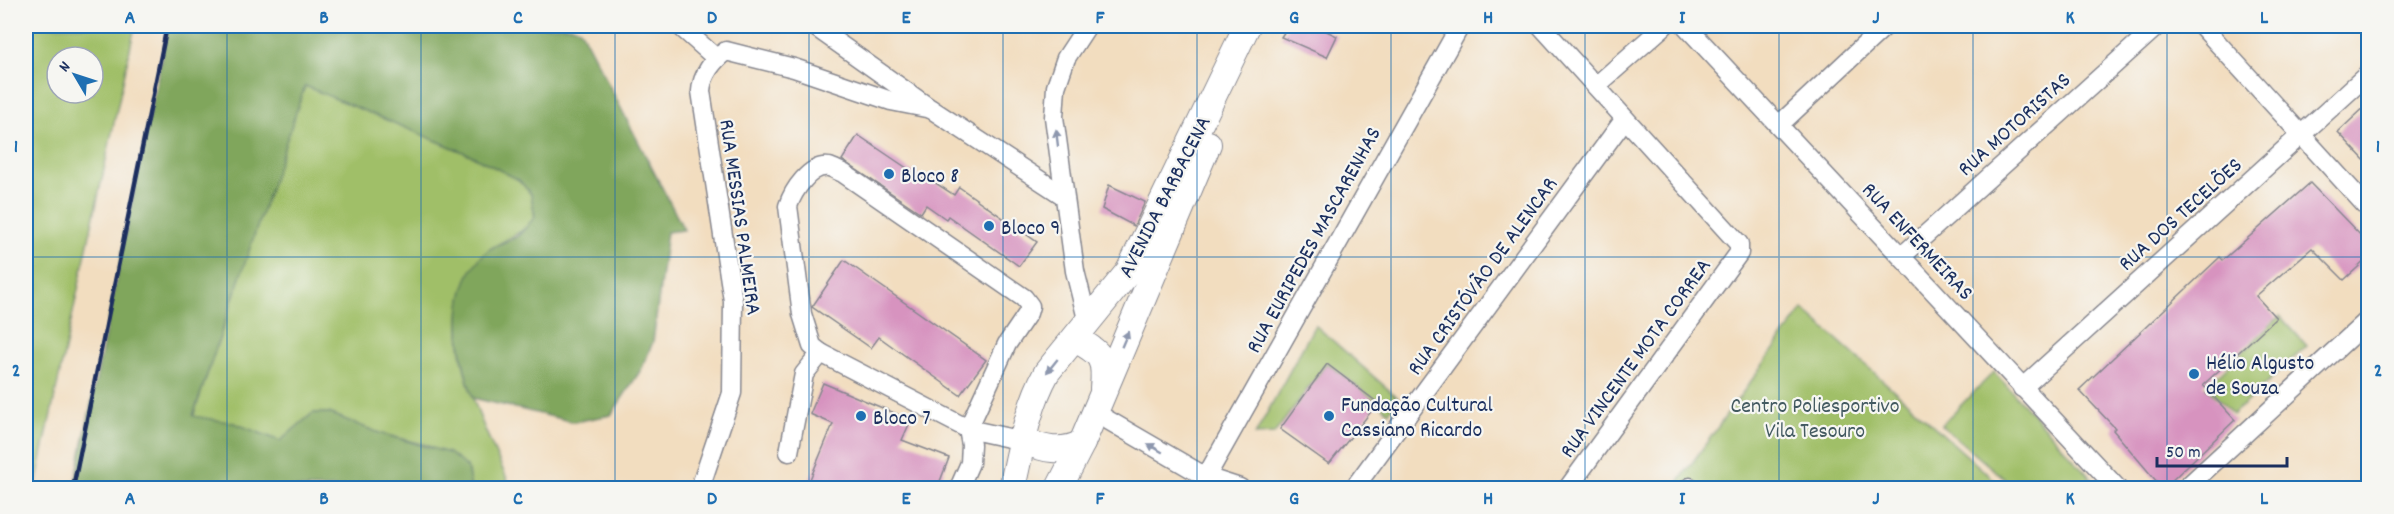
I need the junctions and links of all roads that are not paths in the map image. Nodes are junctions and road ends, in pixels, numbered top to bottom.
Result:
1 (680, 26) edge
2 (814, 26) edge
3 (1087, 26) edge
4 (1247, 26) edge
5 (1264, 26) edge
6 (1460, 26) edge
7 (1541, 26) edge
8 (1664, 26) edge
9 (1686, 26) edge
10 (1885, 26) edge
11 (2157, 26) edge
12 (2202, 26) edge
13 (716, 58) junction
14 (2368, 74) edge
15 (1596, 86) junction
16 (931, 109) junction
17 (1624, 120) junction
18 (1779, 124) junction
19 (2303, 134) junction
20 (1064, 196) junction
21 (2368, 207) edge
22 (1902, 256) junction
23 (2368, 320) edge
24 (1082, 331) junction
25 (821, 353) junction
26 (2022, 388) junction
27 (1098, 402) junction
28 (968, 429) junction
29 (1023, 441) junction
30 (1082, 443) junction
31 (789, 452) dead end
32 (1206, 477) junction
33 (700, 489) edge
34 (959, 489) edge
35 (1012, 489) edge
36 (1059, 489) edge
37 (1240, 489) edge
38 (1354, 489) edge
39 (1568, 489) edge
40 (2117, 489) edge
41 (2186, 489) edge

1 - 13 street
2 - 16 street
20 -> 3 street
4 - 24 main road, AVENIDA BARBACENA
27 -> 5 main road, AVENIDA BARBACENA
6 - 32 street, RUA EURIPEDES MASCARENHAS
7 - 15 street
8 - 15 street
9 - 18 street, RUA ENFERMEIRAS
10 - 18 street
11 - 22 street, RUA MOTORISTAS
12 - 19 street
13 - 16 street
13 - 33 street, RUA MESSIAS PALMEIRA
14 - 19 street, RUA DOS TECELÕES
15 - 17 street
16 - 20 street
17 - 38 street, RUA CRISTÓVÃO DE ALENCAR
17 - 39 street, RUA VINCENTE MOTA CORREA
18 - 22 street, RUA ENFERMEIRAS
19 - 21 street
19 - 26 street, RUA DOS TECELÕES
20 - 24 street
22 - 26 street, RUA ENFERMEIRAS
23 - 41 street
24 - 27 main road
24 -> 29 main road, AVENIDA BARBACENA
25 - 28 street
25 - 28 street
25 - 31 street
26 - 40 street, RUA ENFERMEIRAS
27 - 30 main road, AVENIDA BARBACENA
32 -> 27 street
28 - 29 street
28 - 34 street
29 - 30 main road
29 - 35 main road, AVENIDA BARBACENA
30 - 36 main road, AVENIDA BARBACENA
32 - 37 street

